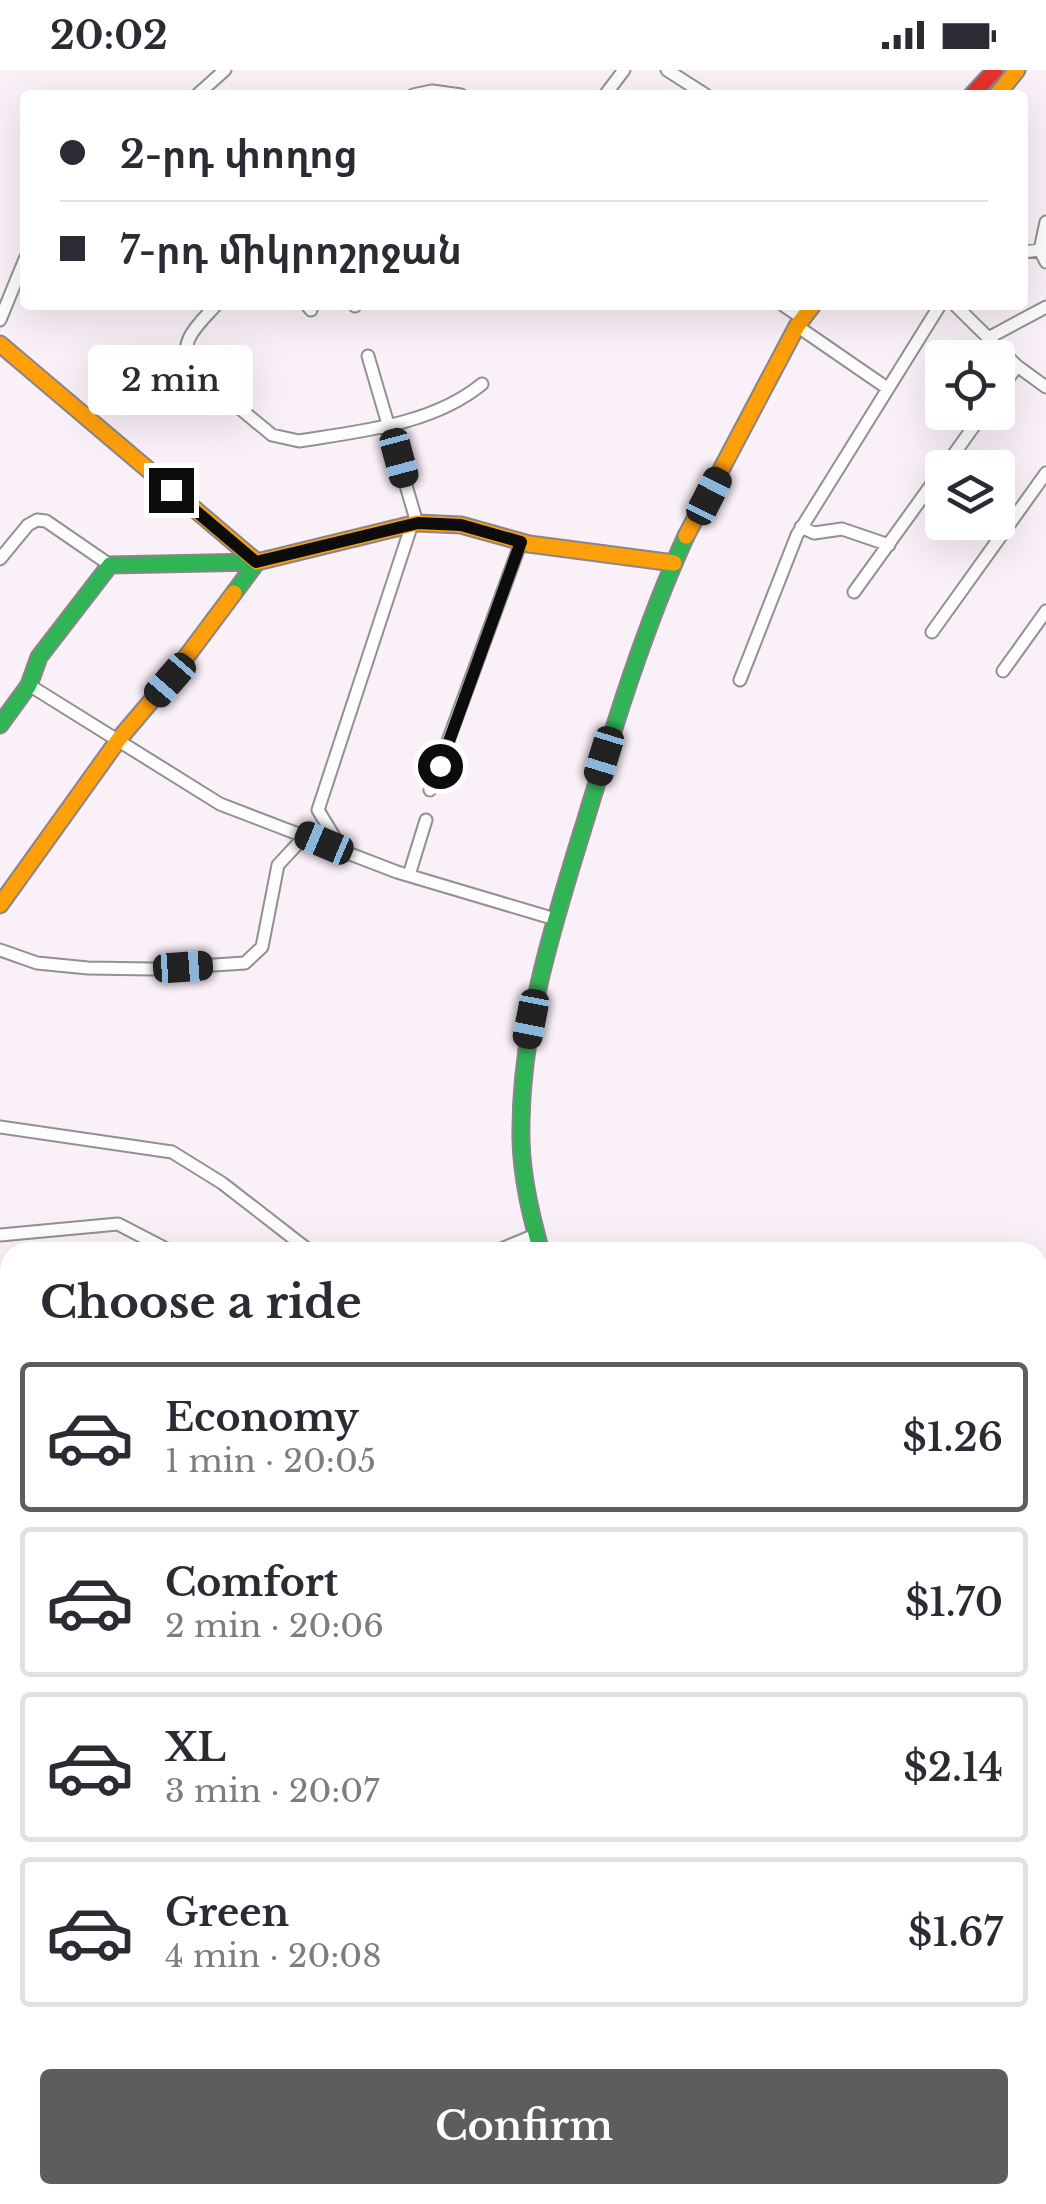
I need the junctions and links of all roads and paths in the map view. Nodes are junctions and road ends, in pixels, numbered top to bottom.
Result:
1 (225, 70) edge
2 (624, 70) edge
3 (667, 70) edge
4 (995, 70) edge
5 (1018, 70) edge
6 (203, 90) edge
7 (609, 90) edge
8 (698, 90) edge
9 (977, 90) edge
10 (1001, 90) edge
11 (1046, 222) edge
12 (1043, 256) edge
13 (20, 271) edge
14 (1046, 308) edge
15 (212, 310) edge
16 (788, 310) edge
17 (810, 310) edge
18 (937, 310) edge
19 (960, 310) edge
20 (0, 320) edge
21 (800, 322) junction
22 (990, 338) junction
23 (0, 344) edge
24 (368, 356) dead end
25 (1017, 366) junction
26 (1015, 369) edge
27 (482, 384) dead end
28 (1046, 387) edge
29 (887, 388) junction
30 (390, 426) junction
31 (1046, 472) edge
32 (925, 494) edge
33 (415, 524) junction
34 (802, 527) junction
35 (521, 542) junction
36 (888, 545) junction
37 (0, 559) edge
38 (256, 562) junction
39 (110, 564) junction
40 (674, 564) junction
41 (854, 592) dead end
42 (1046, 611) edge
43 (932, 632) dead end
44 (1003, 671) dead end
45 (740, 680) dead end
46 (29, 685) junction
47 (0, 724) edge
48 (119, 739) junction
49 (430, 790) dead end
50 (426, 820) dead end
51 (306, 835) junction
52 (343, 852) junction
53 (409, 875) junction
54 (0, 906) edge
55 (556, 918) junction
56 (0, 950) edge
57 (0, 1127) edge
58 (0, 1235) edge
59 (535, 1235) junction
60 (153, 1242) edge
61 (298, 1242) edge
62 (518, 1242) edge
63 (538, 1242) edge

1 - 6 street
2 - 7 street
3 - 8 street
4 - 9 street
5 - 10 street
11 - 12 street
13 - 20 street
14 - 22 street
15 - 30 street
16 - 21 street
17 - 21 street
18 - 29 street
19 - 22 street
21 - 29 street
21 - 40 street
22 - 25 street
23 - 38 street
24 - 30 street
25 - 26 street
25 - 28 street
27 - 30 street
29 - 34 street
30 - 33 street
31 - 43 street
32 - 36 street
33 - 35 street
33 - 38 street
33 - 52 street
34 - 36 street
34 - 45 street
35 - 40 street
35 - 49 street
36 - 41 street
37 - 39 street
38 - 39 street
38 - 48 street
39 - 46 street
40 - 55 street
42 - 44 street
46 - 47 street
46 - 48 street
48 - 51 street
48 - 54 street
50 - 53 street
51 - 52 street
51 - 56 street
52 - 53 street
53 - 55 street
55 - 59 street
57 - 61 street
58 - 60 street
59 - 62 street
59 - 63 street

